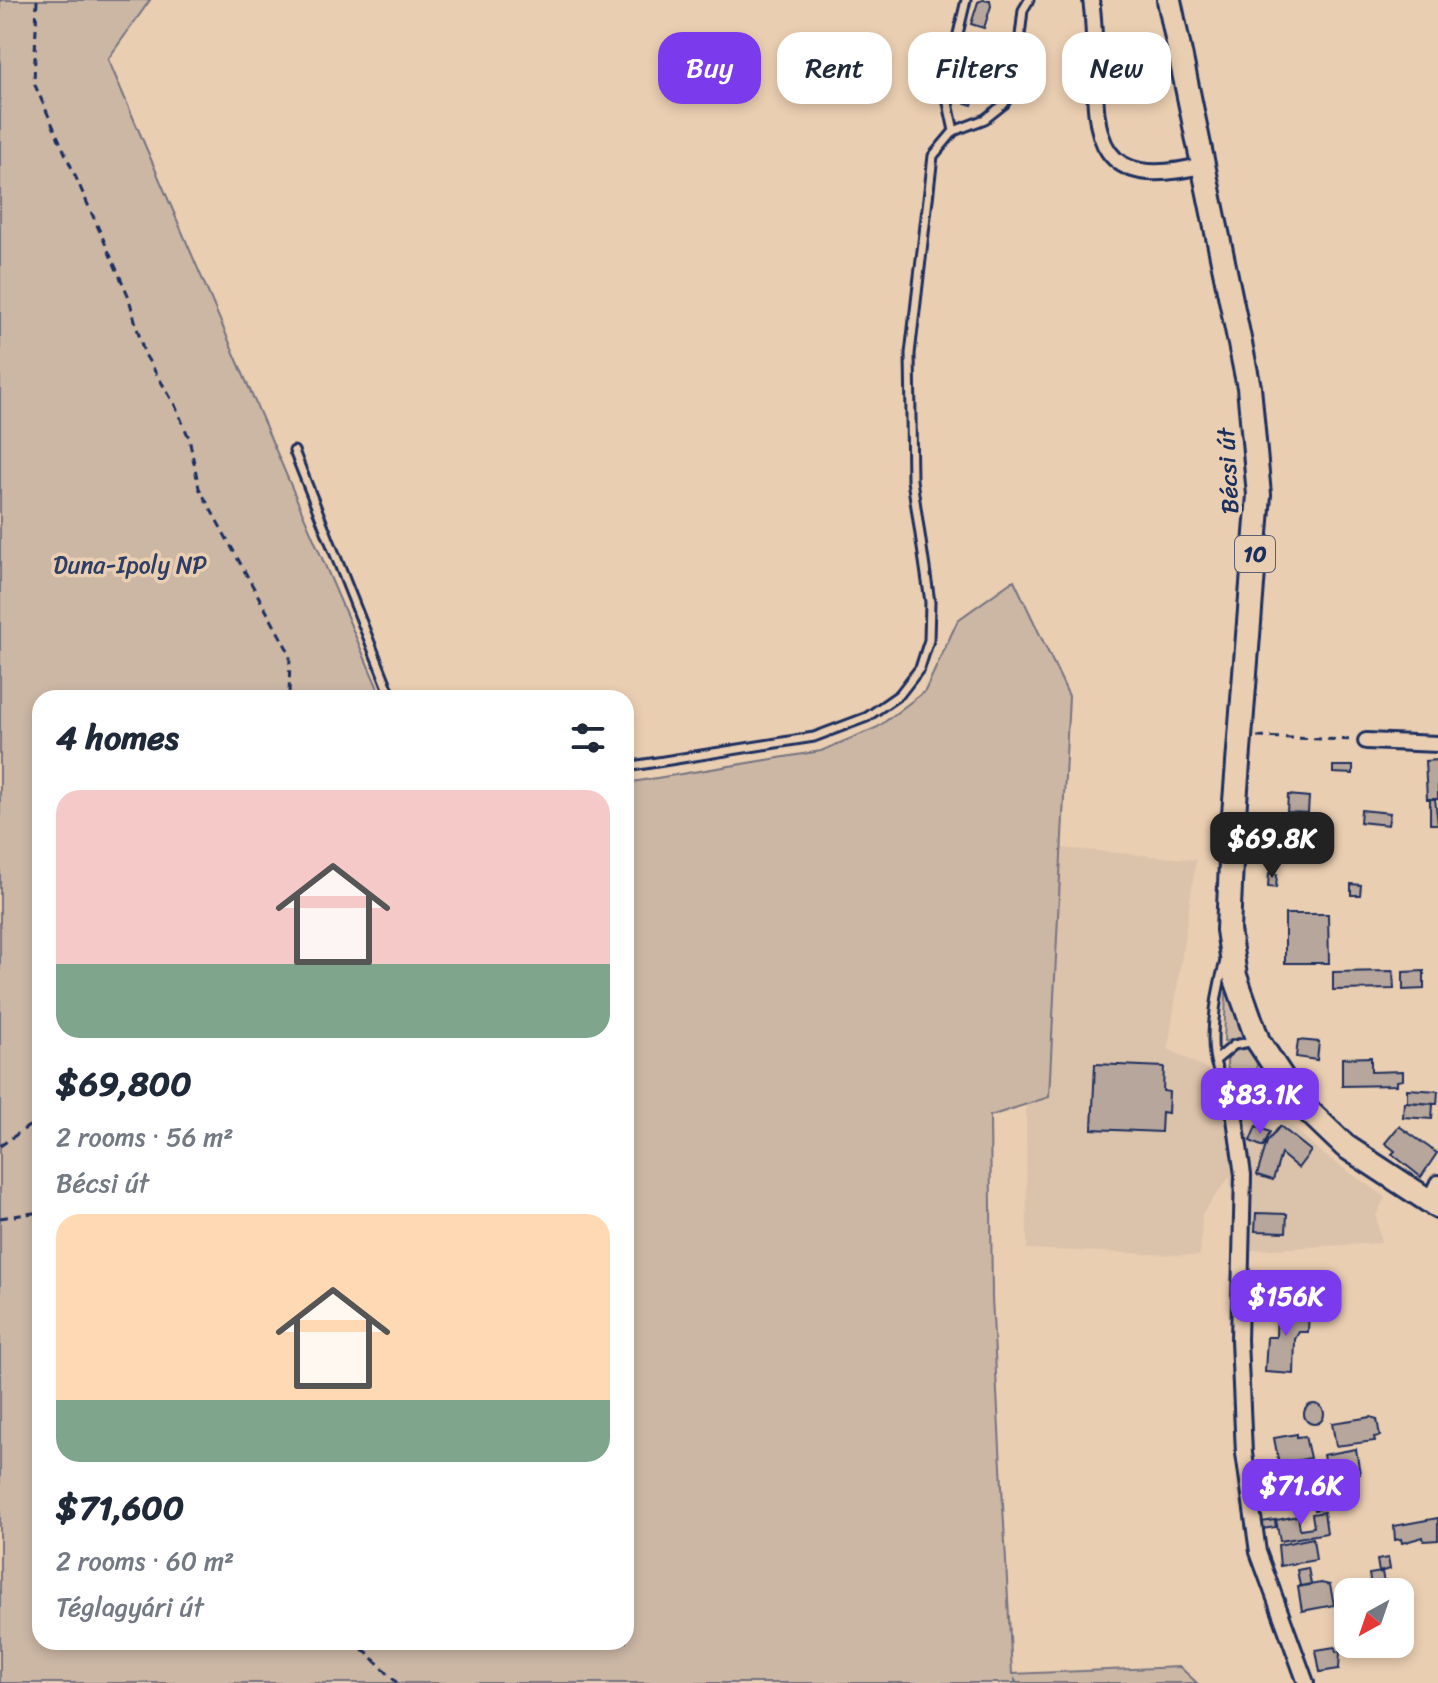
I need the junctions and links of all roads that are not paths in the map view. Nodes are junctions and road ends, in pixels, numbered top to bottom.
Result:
1 (966, 0) edge
2 (1029, 0) edge
3 (1091, 0) edge
4 (1169, 0) edge
5 (954, 131) junction
6 (1204, 165) junction
7 (294, 451) dead end
8 (389, 690) edge
9 (1366, 741) road end
10 (1438, 744) edge
11 (634, 766) edge
12 (1229, 947) junction
13 (1258, 1041) junction
14 (1216, 1060) junction
15 (1273, 1077) junction
16 (1230, 1083) junction
17 (1435, 1197) edge
18 (1306, 1683) edge

1 - 5 lane
2 - 5 lane
3 - 6 street
4 - 6 main road, Bécsi út / 10
5 - 11 lane
6 - 12 main road, Bécsi út / 10
7 - 8 lane
9 - 10 street
12 - 13 main road, 10
12 - 14 lane
13 - 14 lane
13 - 15 main road, 10
14 - 16 lane
15 - 16 lane
15 - 17 main road, 10
16 - 18 street

